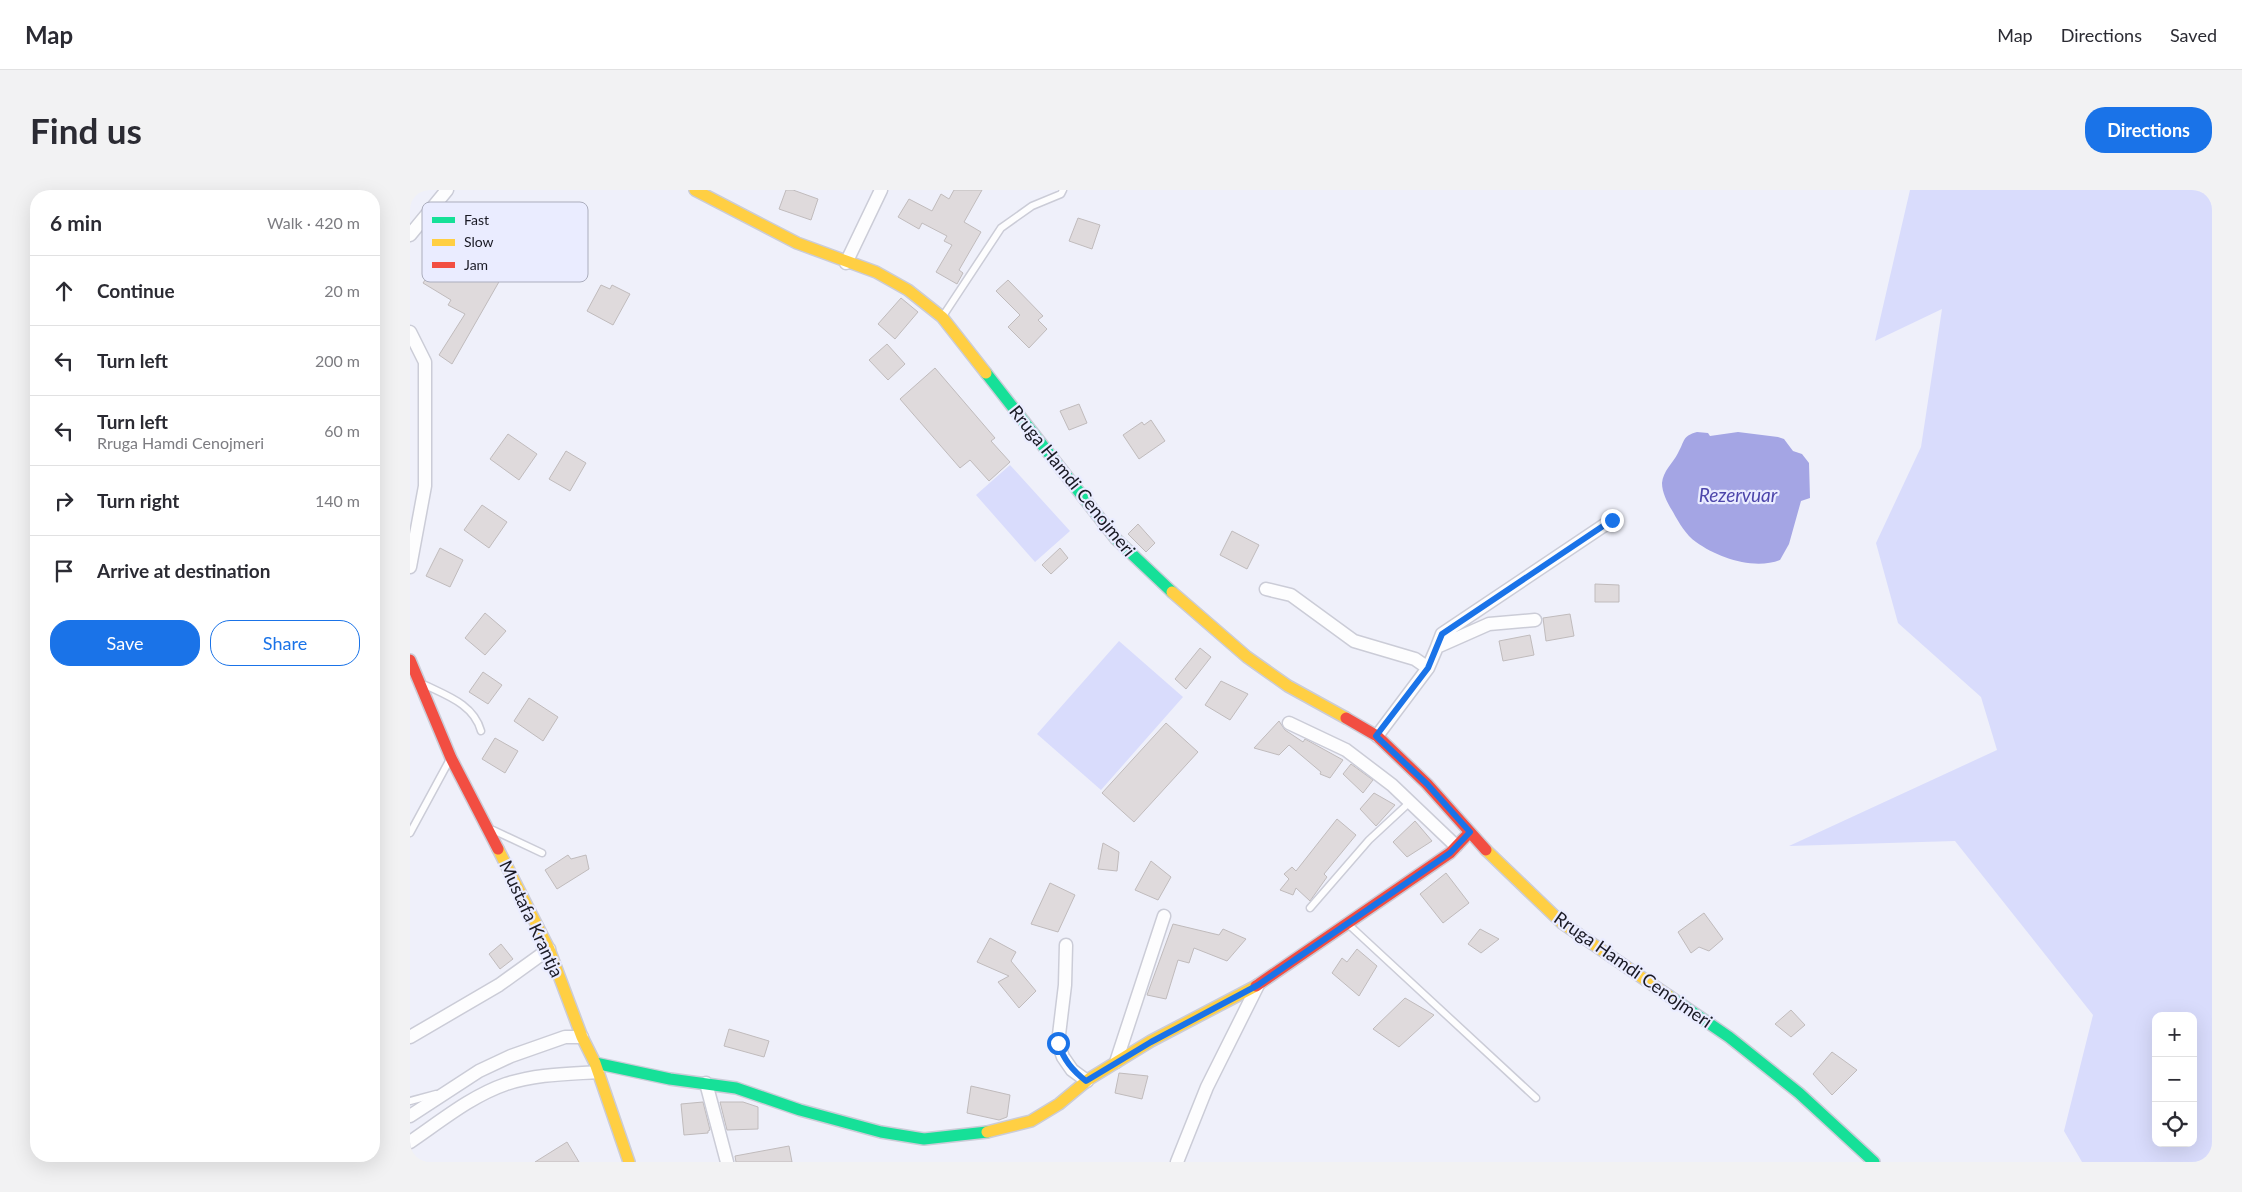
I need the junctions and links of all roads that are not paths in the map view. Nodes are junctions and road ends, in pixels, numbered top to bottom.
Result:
1 (447, 190) edge
2 (695, 190) edge
3 (881, 190) edge
4 (1063, 190) edge
5 (437, 202) edge
6 (422, 220) edge
7 (410, 235) edge
8 (846, 263) junction
9 (942, 317) junction
10 (410, 332) edge
11 (1612, 520) dead end
12 (410, 567) edge
13 (1266, 589) dead end
14 (1535, 620) dead end
15 (1437, 647) junction
16 (410, 660) edge
17 (1428, 668) junction
18 (420, 682) junction
19 (1289, 723) dead end
20 (481, 731) dead end
21 (1376, 736) junction
22 (451, 758) junction
23 (1410, 802) junction
24 (488, 828) junction
25 (1470, 832) junction
26 (410, 833) edge
27 (1456, 846) junction
28 (542, 854) dead end
29 (1310, 908) dead end
30 (1164, 916) dead end
31 (1347, 924) junction
32 (1066, 945) dead end
33 (549, 949) junction
34 (1258, 985) junction
35 (410, 1037) edge
36 (582, 1037) junction
37 (1116, 1062) junction
38 (597, 1068) junction
39 (1086, 1081) junction
40 (706, 1083) junction
41 (442, 1093) junction
42 (1536, 1098) dead end
43 (410, 1101) edge
44 (410, 1116) edge
45 (410, 1142) edge
46 (1866, 1159) edge
47 (629, 1162) edge
48 (727, 1162) edge
49 (1177, 1162) edge

1 - 5 street
2 - 8 street, Rruga Hamdi Cenojmeri
3 - 8 street
4 - 9 lane
6 - 7 street
8 - 9 street, Rruga Hamdi Cenojmeri
9 - 21 street, Rruga Hamdi Cenojmeri
10 - 12 street
11 - 15 street
13 - 17 street
14 - 15 street
15 - 17 street
16 - 18 street, Mustafa Krantja
17 - 21 street
18 - 20 lane
18 - 22 street, Mustafa Krantja
19 - 23 street
21 - 25 street, Rruga Hamdi Cenojmeri
22 - 24 street, Mustafa Krantja
22 - 26 lane
23 - 27 street
23 - 29 lane
24 - 28 lane
24 - 33 street, Mustafa Krantja
25 - 27 street
25 - 46 street, Rruga Hamdi Cenojmeri
27 - 31 street
30 - 37 street
31 - 34 street
31 - 42 lane
32 - 39 street
33 - 35 street
33 - 36 street, Mustafa Krantja
34 - 37 street
34 - 49 street
36 - 38 street, Mustafa Krantja
36 - 41 street
37 - 39 street
38 - 40 street
38 - 45 street
38 - 47 street, Mustafa Krantja
39 - 40 street
40 - 48 street
41 - 43 lane
41 - 44 street

